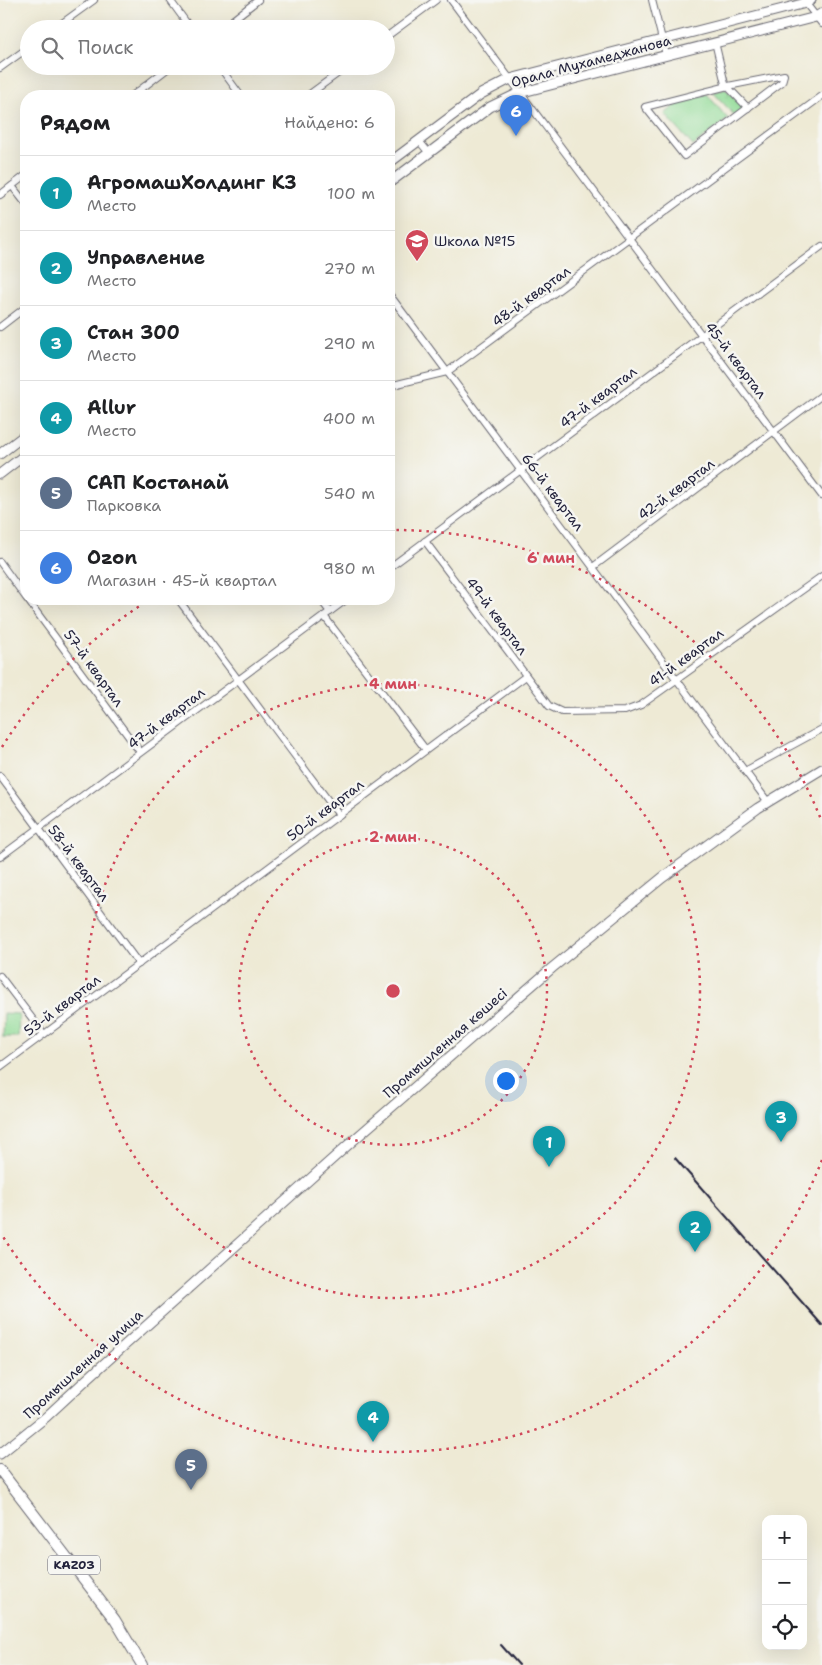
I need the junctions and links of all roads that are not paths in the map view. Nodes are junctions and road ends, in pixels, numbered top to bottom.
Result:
1 (94, 0) edge
2 (170, 0) edge
3 (258, 0) edge
4 (436, 0) edge
5 (451, 0) edge
6 (652, 0) edge
7 (807, 1) edge
8 (820, 18) edge
9 (66, 20) edge
10 (184, 20) edge
11 (232, 20) edge
12 (395, 30) edge
13 (661, 40) junction
14 (715, 42) junction
15 (20, 54) edge
16 (666, 55) junction
17 (0, 68) edge
18 (160, 75) edge
19 (226, 75) edge
20 (336, 75) edge
21 (510, 79) junction
22 (728, 86) junction
23 (140, 90) edge
24 (237, 90) edge
25 (315, 90) edge
26 (519, 93) junction
27 (822, 96) edge
28 (748, 108) junction
29 (419, 141) junction
30 (429, 153) junction
31 (395, 159) edge
32 (395, 178) edge
33 (20, 180) edge
34 (12, 186) junction
35 (0, 195) edge
36 (20, 196) edge
37 (630, 239) junction
38 (822, 246) edge
39 (395, 302) edge
40 (20, 312) edge
41 (0, 327) edge
42 (702, 336) junction
43 (448, 372) junction
44 (395, 385) edge
45 (822, 395) edge
46 (774, 432) junction
47 (20, 439) edge
48 (0, 454) edge
49 (20, 459) edge
50 (520, 470) junction
51 (0, 474) edge
52 (822, 496) edge
53 (425, 541) junction
54 (0, 562) edge
55 (395, 564) edge
56 (593, 567) junction
57 (822, 576) edge
58 (20, 589) edge
59 (32, 605) edge
60 (183, 605) edge
61 (323, 605) edge
62 (339, 605) edge
63 (327, 614) junction
64 (526, 676) junction
65 (678, 679) junction
66 (239, 680) junction
67 (549, 706) joint
68 (822, 729) edge
69 (426, 750) junction
70 (140, 752) junction
71 (822, 768) edge
72 (745, 771) junction
73 (0, 776) edge
74 (768, 802) junction
75 (339, 815) junction
76 (38, 828) junction
77 (0, 857) edge
78 (139, 964) junction
79 (0, 976) edge
80 (44, 1034) junction
81 (0, 1067) edge
82 (162, 1312) joint
83 (0, 1454) edge
84 (0, 1470) edge
85 (142, 1665) edge

1 - 9 street
2 - 10 street
3 - 11 street
4 - 12 street
5 - 21 street, 45-й квартал
6 - 13 street
7 - 8 street
7 - 13 street, Орала Мухамеджанова
8 - 14 street, Орала Мухамеджанова
13 - 16 street
13 - 21 street, Орала Мухамеджанова
14 - 16 street, Орала Мухамеджанова
14 - 22 street
15 - 17 street
16 - 26 street, Орала Мухамеджанова
18 - 23 street
19 - 24 street
20 - 25 street
21 - 26 street, 45-й квартал
21 - 29 street, Орала Мухамеджанова
22 - 28 street
22 - 28 street
22 - 28 street
26 - 30 street, Орала Мухамеджанова
26 - 37 street, 45-й квартал
27 - 37 street
29 - 30 street
29 - 31 street, Орала Мухамеджанова
30 - 32 street, Орала Мухамеджанова
33 - 34 street
34 - 35 street
34 - 36 street
37 - 42 street, 45-й квартал
37 - 43 street, 48-й квартал
38 - 42 street, 47-й квартал
39 - 43 street, 66-й квартал
40 - 41 street
42 - 46 street, 45-й квартал
42 - 50 street, 47-й квартал
43 - 44 street
43 - 50 street, 66-й квартал
45 - 46 street, 42-й квартал
46 - 52 street, 45-й квартал
46 - 56 street, 42-й квартал
47 - 48 street
49 - 51 street
50 - 53 street, 47-й квартал
50 - 56 street, 66-й квартал
53 - 55 street, 47-й квартал
53 - 64 street, 49-й квартал
54 - 58 street, 57-й квартал
56 - 65 street, 66-й квартал
57 - 65 street, 41-й квартал
59 - 70 street, 57-й квартал
60 - 66 street
61 - 63 street
62 - 63 street, 47-й квартал
63 - 66 street, 47-й квартал
63 - 69 street
64 - 67 street, 49-й квартал
64 - 69 street, 50-й квартал
65 - 67 street, 41-й квартал
65 - 72 street, 66-й квартал
66 - 70 street, 47-й квартал
66 - 75 street
68 - 72 street
69 - 75 street, 50-й квартал
70 - 76 street, 47-й квартал
71 - 74 street, Промышленная көшесі
72 - 74 street, 66-й квартал
73 - 76 street, 58-й квартал
74 - 82 street, Промышленная көшесі
75 - 78 street, 50-й квартал
76 - 77 street, 47-й квартал
76 - 78 street, 58-й квартал
78 - 80 street, 53-й квартал
79 - 80 street
80 - 81 street, 53-й квартал
82 - 83 street, Промышленная улица
84 - 85 main road, KАZ03

